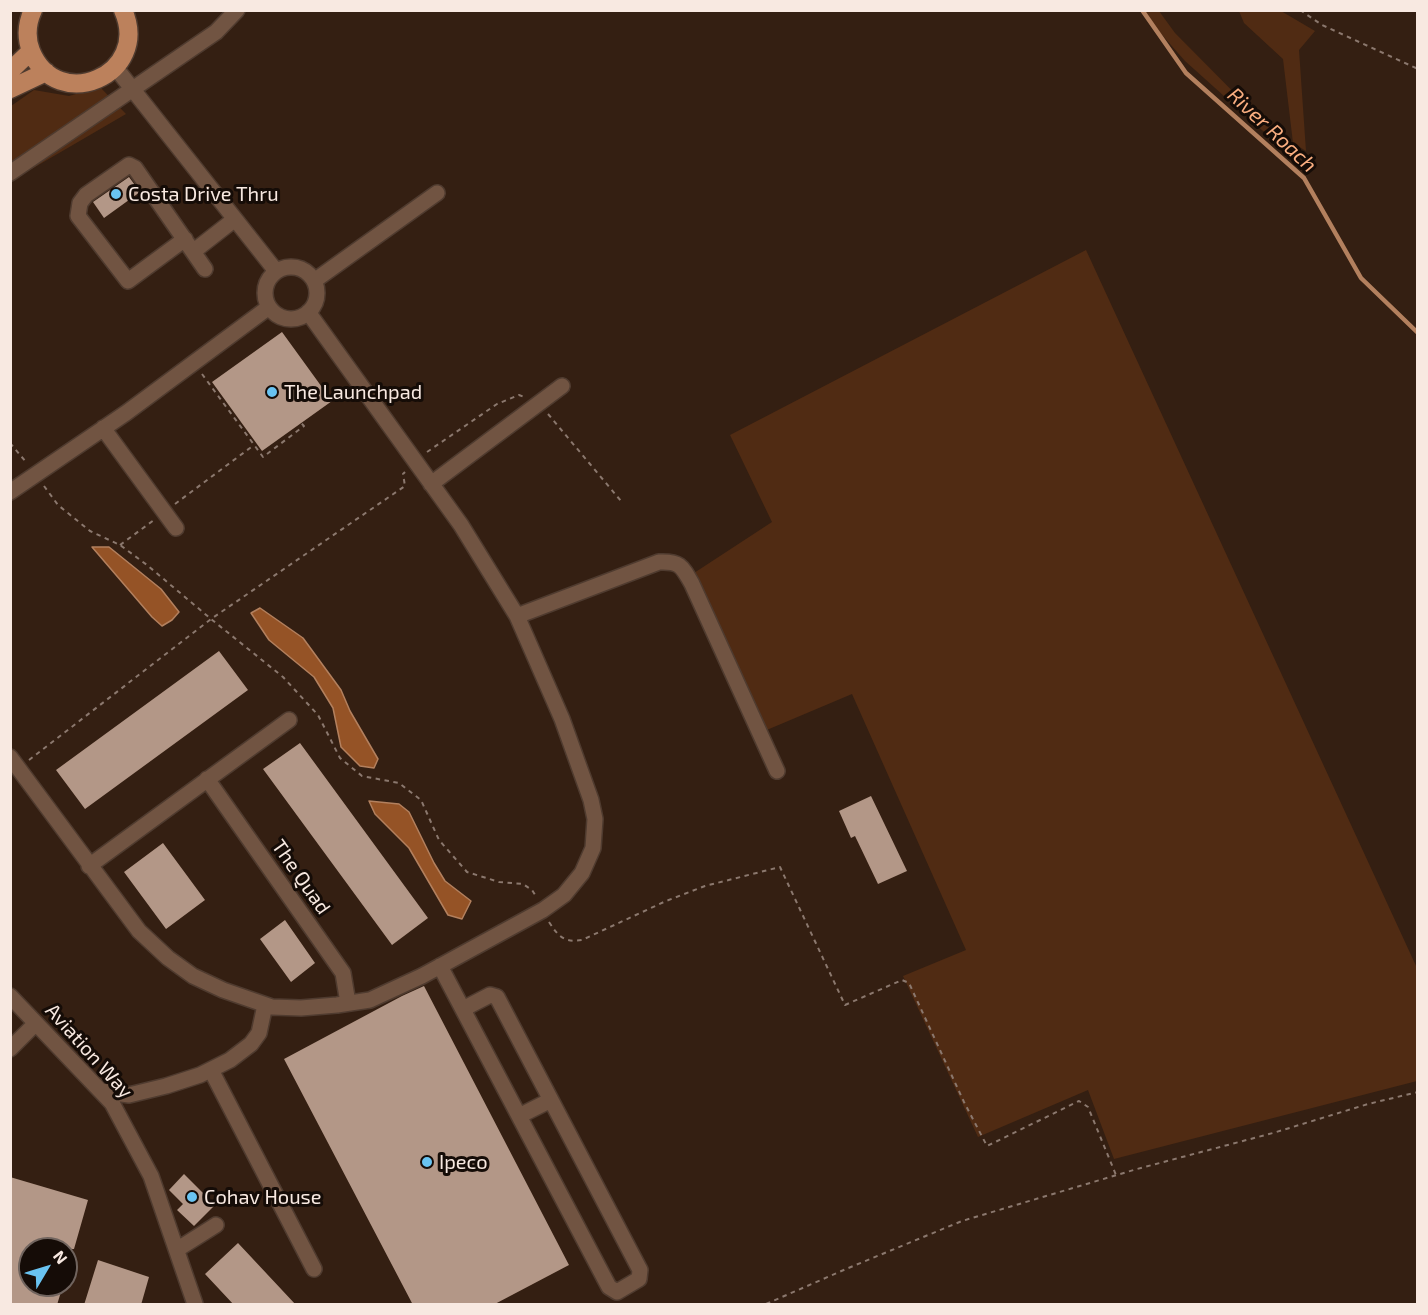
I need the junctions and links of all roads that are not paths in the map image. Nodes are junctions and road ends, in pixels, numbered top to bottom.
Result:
1 (33, 10) edge
2 (123, 10) edge
3 (237, 10) edge
4 (31, 51) junction
5 (115, 67) junction
6 (10, 71) edge
7 (46, 72) junction
8 (10, 89) edge
9 (133, 90) junction
10 (10, 173) edge
11 (437, 193) dead end
12 (235, 219) junction
13 (189, 245) junction
14 (206, 269) dead end
15 (276, 271) junction
16 (314, 281) junction
17 (269, 307) junction
18 (308, 312) junction
19 (562, 386) dead end
20 (103, 428) junction
21 (430, 484) junction
22 (10, 492) edge
23 (176, 528) dead end
24 (517, 616) junction
25 (289, 720) dead end
26 (14, 763) edge
27 (777, 771) dead end
28 (207, 779) junction
29 (89, 866) junction
30 (440, 966) junction
31 (10, 996) edge
32 (348, 1003) junction
33 (265, 1005) junction
34 (463, 1009) junction
35 (36, 1023) junction
36 (10, 1049) edge
37 (210, 1070) junction
38 (101, 1091) junction
39 (551, 1100) junction
40 (519, 1116) junction
41 (216, 1226) dead end
42 (178, 1250) junction
43 (314, 1269) dead end
44 (195, 1305) edge

1 - 4 main road
2 - 5 main road
3 - 9 street
4 - 6 main road
4 - 7 main road
5 - 7 main road
5 - 9 street
7 - 8 main road
9 - 10 street
9 - 12 street
11 - 16 street
12 - 13 street
12 - 15 street
13 - 13 street
13 - 14 street
15 - 16 street
15 - 17 street
16 - 18 street
17 - 18 street
17 - 20 street
18 - 21 street
19 - 21 street
20 - 22 street
20 - 23 street
21 - 24 street
24 - 27 street
24 - 30 street
25 - 28 street
26 - 29 street
28 - 29 street
28 - 32 street, The Quad
29 - 33 street
30 - 32 street
30 - 34 street
31 - 35 street, Aviation Way
32 - 33 street
33 - 37 street
34 - 39 street
34 - 40 street
35 - 36 street
35 - 38 street, Aviation Way
37 - 38 street
37 - 43 street
38 - 42 street, Aviation Way
39 - 40 street
39 - 40 street
41 - 42 street
42 - 44 street, Aviation Way

